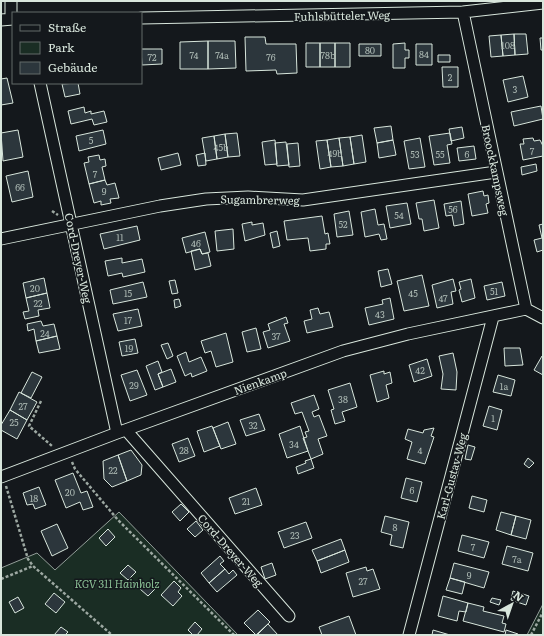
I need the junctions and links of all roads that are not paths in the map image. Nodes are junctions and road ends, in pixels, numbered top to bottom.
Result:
1 (11, 1) edge
2 (543, 3) edge
3 (462, 12) junction
4 (142, 18) edge
5 (8, 19) edge
6 (40, 84) edge
7 (496, 172) junction
8 (72, 225) junction
9 (1, 239) edge
10 (526, 309) junction
11 (493, 317) junction
12 (543, 318) edge
13 (122, 431) junction
14 (2, 477) edge
15 (289, 616) dead end
16 (409, 635) edge

1 - 5 street
2 - 3 street, Fuhlsbütteler Weg
3 - 4 street, Fuhlsbütteler Weg
3 - 7 street, Broockkampsweg
6 - 8 street, Cord-Dreyer-Weg
7 - 8 street, Sugambrerweg
7 - 10 street, Broockkampsweg
8 - 9 street, Sugambrerweg
8 - 13 street, Cord-Dreyer-Weg
10 - 11 street, Nienkamp
10 - 12 street
11 - 13 street, Nienkamp
11 - 16 street, Karl-Gustav-Weg
13 - 14 street, Nienkamp
13 - 15 street, Cord-Dreyer-Weg

